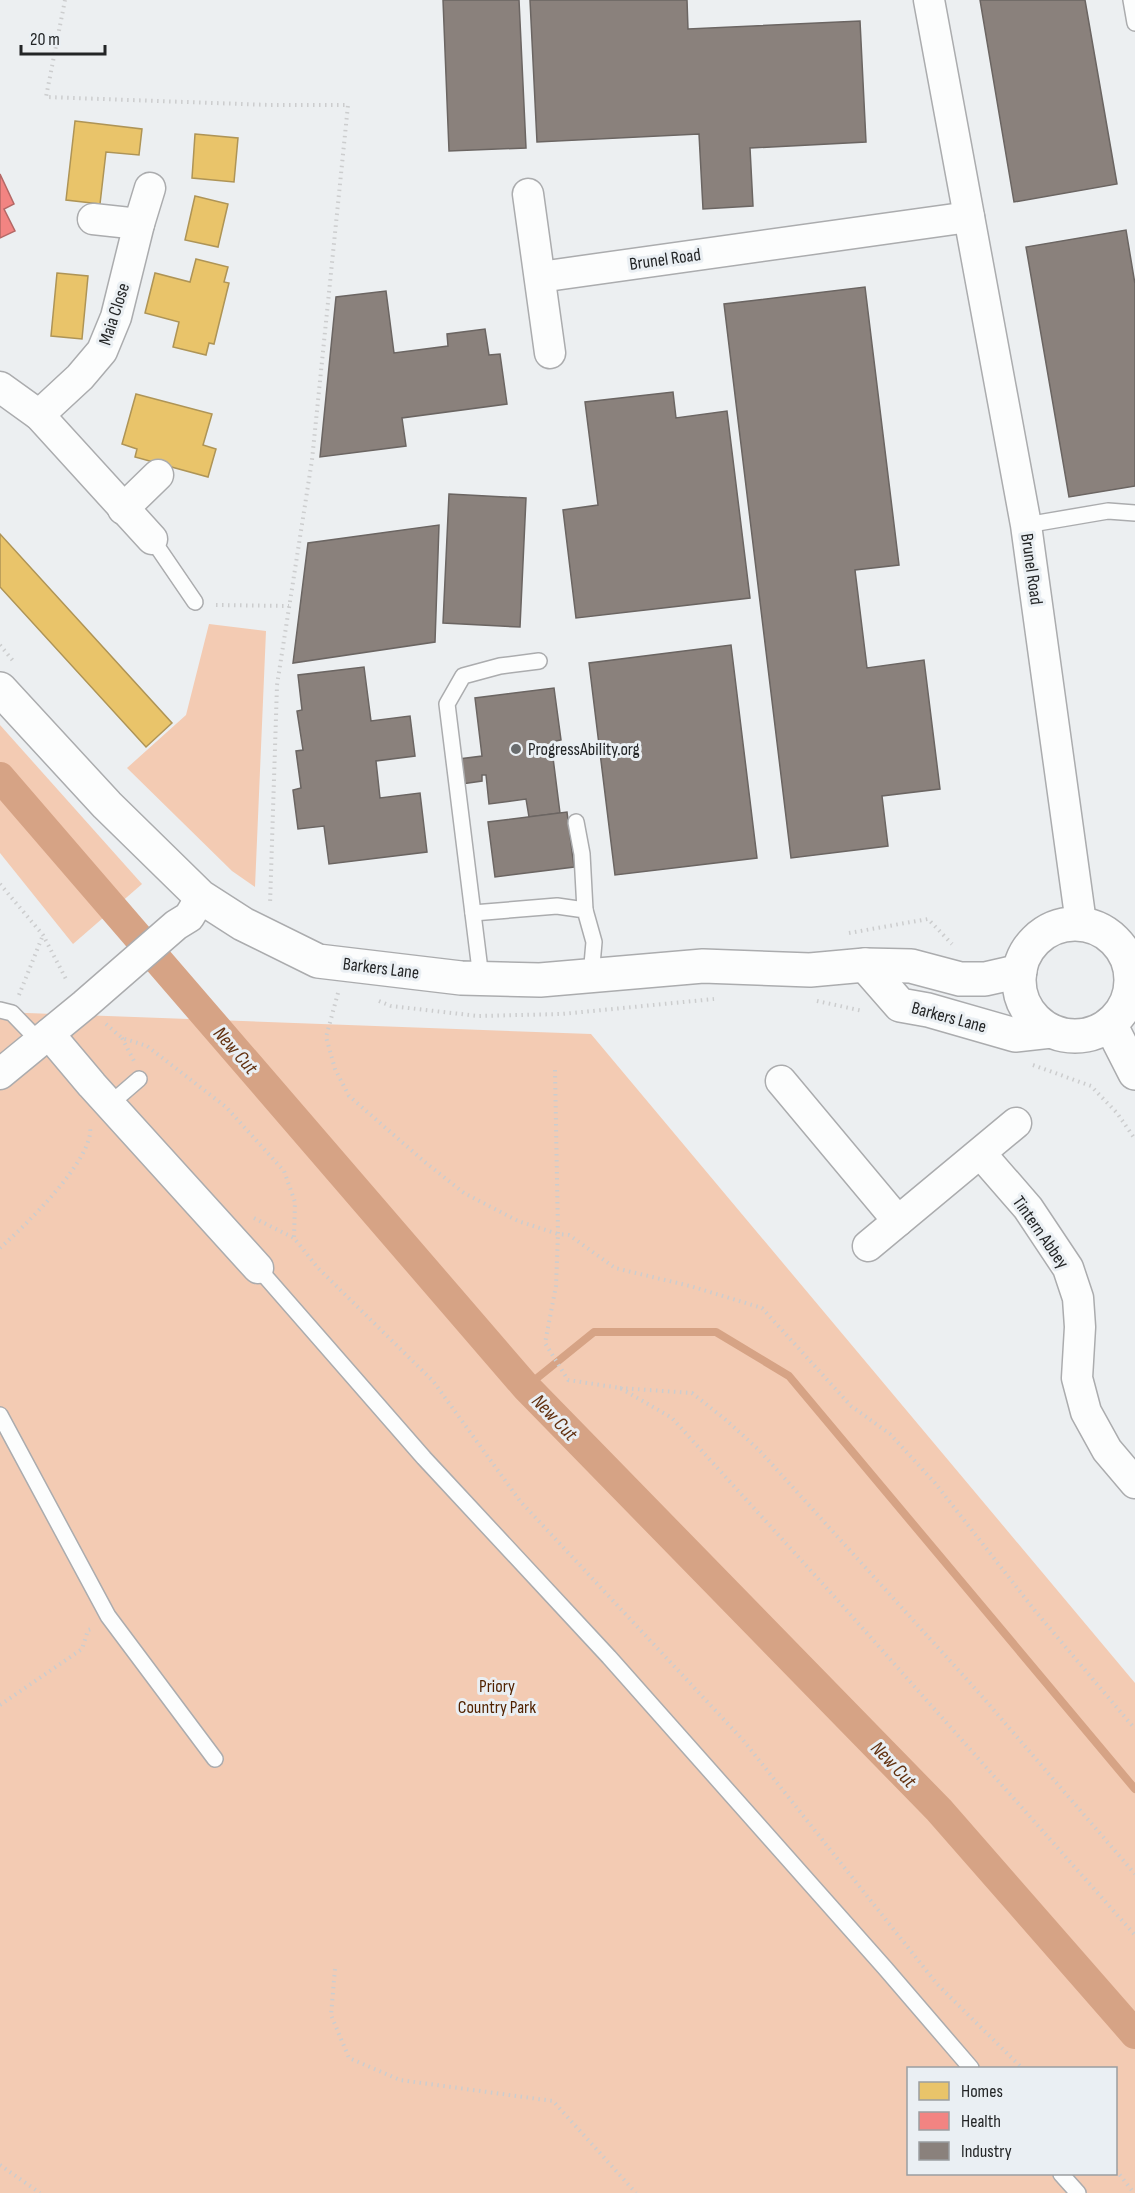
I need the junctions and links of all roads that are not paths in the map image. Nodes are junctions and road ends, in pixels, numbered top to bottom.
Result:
1 (929, 0) edge
2 (1131, 0) edge
3 (1135, 23) edge
4 (150, 188) dead end
5 (528, 194) dead end
6 (969, 217) junction
7 (93, 219) dead end
8 (139, 224) junction
9 (540, 277) junction
10 (550, 353) dead end
11 (0, 387) edge
12 (39, 414) junction
13 (158, 476) dead end
14 (123, 509) junction
15 (1135, 513) edge
16 (1026, 525) junction
17 (152, 539) joint
18 (195, 602) road end
19 (539, 661) dead end
20 (0, 689) edge
21 (576, 822) dead end
22 (201, 897) junction
23 (585, 910) junction
24 (472, 913) junction
25 (1081, 923) junction
26 (1132, 962) edge
27 (865, 965) junction
28 (1020, 971) junction
29 (591, 976) junction
30 (481, 978) junction
31 (6, 1011) edge
32 (1110, 1024) junction
33 (1051, 1031) junction
34 (44, 1038) junction
35 (1135, 1073) edge
36 (0, 1074) edge
37 (139, 1079) dead end
38 (781, 1081) dead end
39 (101, 1094) junction
40 (1016, 1123) dead end
41 (981, 1154) junction
42 (898, 1221) junction
43 (868, 1246) dead end
44 (258, 1268) joint
45 (0, 1415) edge
46 (1135, 1483) edge
47 (215, 1760) dead end
48 (970, 2067) edge
49 (1062, 2175) edge
50 (1078, 2193) edge

1 - 6 street, Brunel Road
2 - 3 lane
4 - 8 street, Maia Close
5 - 9 street
6 - 9 street, Brunel Road
6 - 16 street, Brunel Road
7 - 8 street
8 - 12 street, Maia Close
9 - 10 street
11 - 12 street
12 - 14 street
13 - 14 street
14 - 17 street
15 - 16 lane
16 - 25 street, Brunel Road
17 - 18 lane
19 - 24 lane
20 - 22 street, Barkers Lane
21 - 23 lane
22 - 30 street, Barkers Lane
22 - 34 street
23 - 24 lane
23 - 29 lane
24 - 30 lane
25 - 26 street
25 - 28 street
26 - 32 street
27 - 28 street, Barkers Lane
27 - 29 street, Barkers Lane
27 - 33 street, Barkers Lane
28 - 33 street
29 - 30 street, Barkers Lane
31 - 34 lane
32 - 33 street
32 - 35 street
34 - 36 street
34 - 39 street
37 - 39 lane
38 - 42 street
39 - 44 street
40 - 41 street
41 - 42 street
41 - 46 street, Tintern Abbey
42 - 43 street
44 - 48 lane
45 - 47 lane
49 - 50 lane

